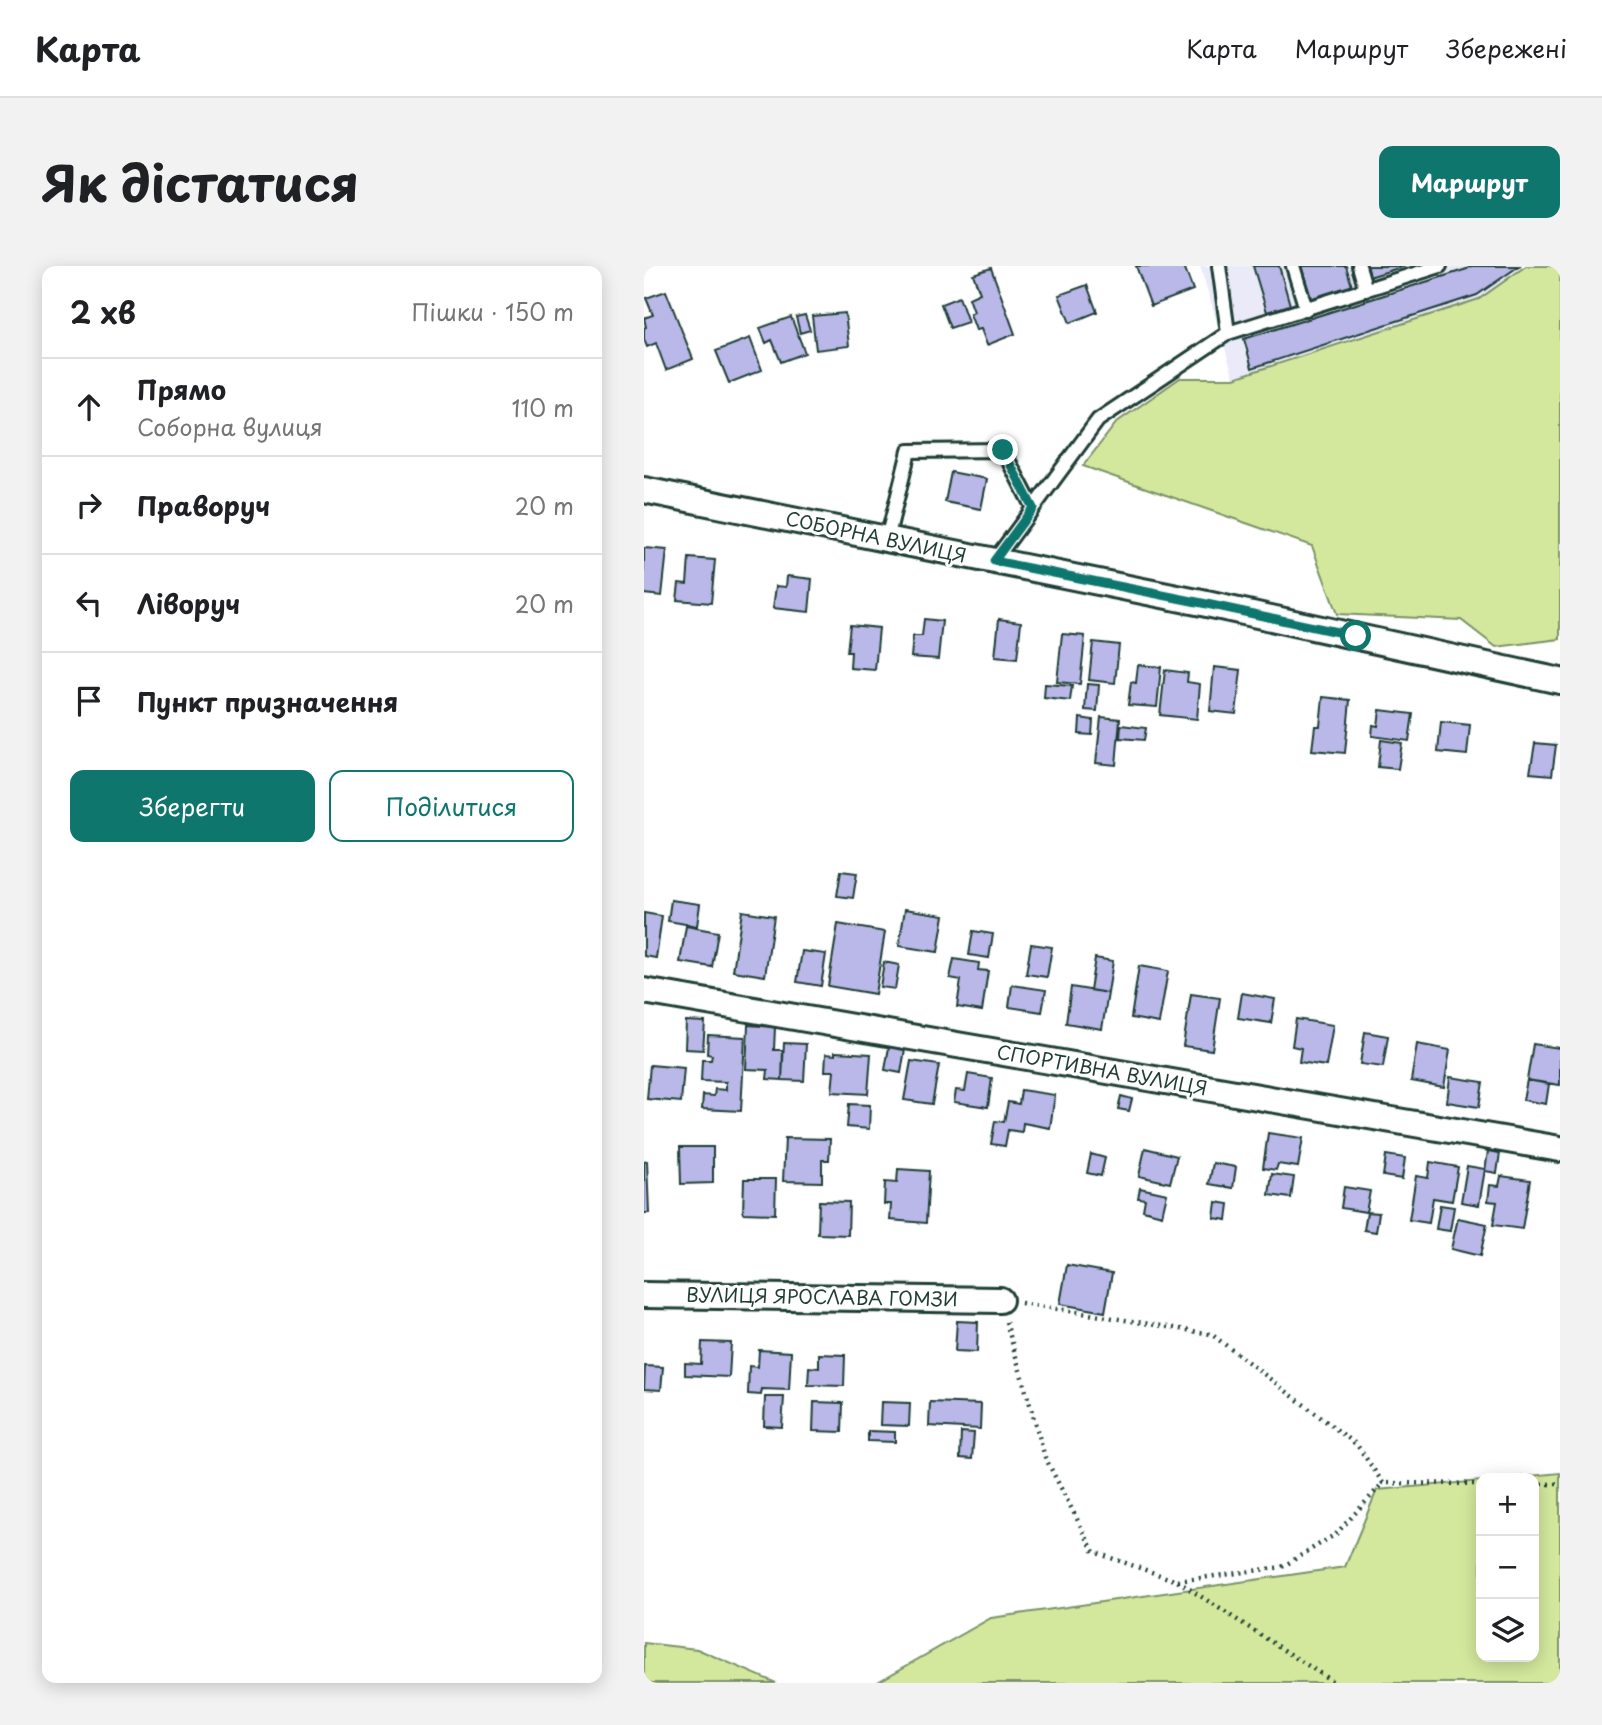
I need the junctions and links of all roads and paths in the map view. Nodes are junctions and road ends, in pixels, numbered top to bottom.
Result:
1 (1219, 266) edge
2 (1293, 266) edge
3 (1359, 266) edge
4 (1432, 267) edge
5 (1366, 289) junction
6 (1306, 309) junction
7 (1228, 333) junction
8 (644, 489) edge
9 (1033, 508) junction
10 (887, 539) junction
11 (994, 561) junction
12 (1560, 681) edge
13 (644, 991) edge
14 (1560, 1149) edge
15 (644, 1295) edge
16 (1000, 1300) junction
17 (1383, 1483) junction
18 (1476, 1484) edge
19 (1539, 1484) edge
20 (1560, 1484) edge
21 (1177, 1581) junction
22 (1335, 1683) edge

1 - 7 lane
2 - 6 lane
3 - 5 lane
4 - 5 lane
5 - 6 lane
6 - 7 lane
7 - 9 lane
8 - 10 street, СОБОРНА ВУЛИЦЯ
9 - 10 lane
9 - 11 lane
10 - 11 street, СОБОРНА ВУЛИЦЯ
11 - 12 street, СОБОРНА ВУЛИЦЯ
13 - 14 street, СПОРТИВНА ВУЛИЦЯ
15 - 16 street, ВУЛИЦЯ ЯРОСЛАВА ГОМЗИ
16 - 17 path
16 - 21 path
17 - 18 path
17 - 21 path
19 - 20 path
21 - 22 path

